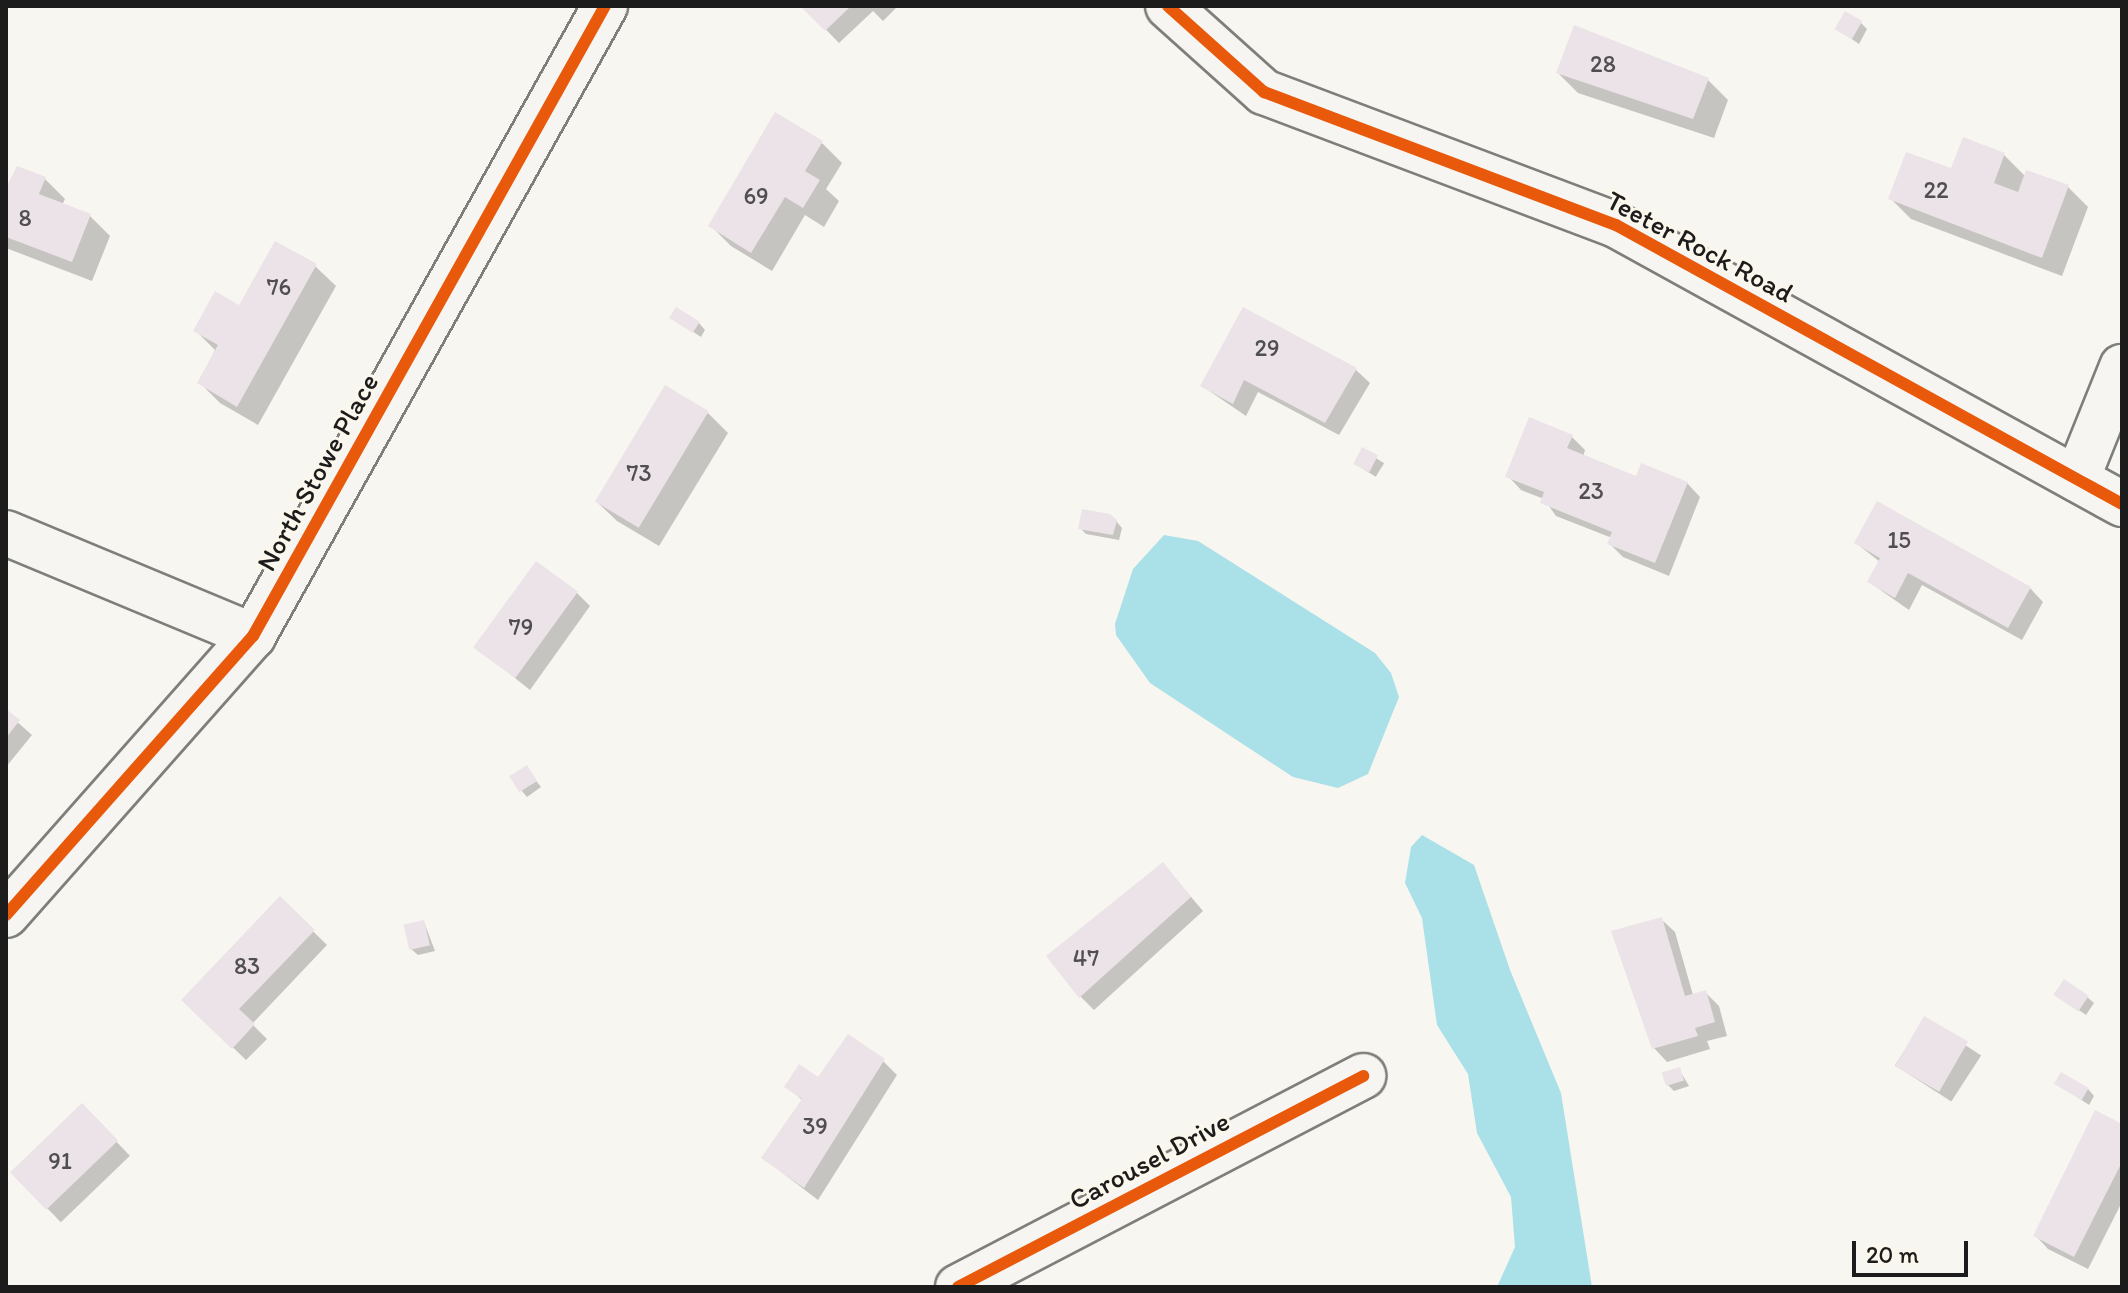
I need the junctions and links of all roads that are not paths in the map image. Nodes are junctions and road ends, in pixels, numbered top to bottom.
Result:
1 (605, 6) edge
2 (1168, 6) edge
3 (2122, 367) edge
4 (2077, 479) junction
5 (2122, 504) edge
6 (6, 533) edge
7 (253, 636) junction
8 (6, 915) edge
9 (1363, 1076) dead end
10 (958, 1287) edge

1 - 7 street, North Stowe Place
2 - 4 street, Teeter Rock Road
3 - 4 street
4 - 5 street, Teeter Rock Road
6 - 7 street
7 - 8 street, North Stowe Place
9 - 10 street, Carousel Drive

